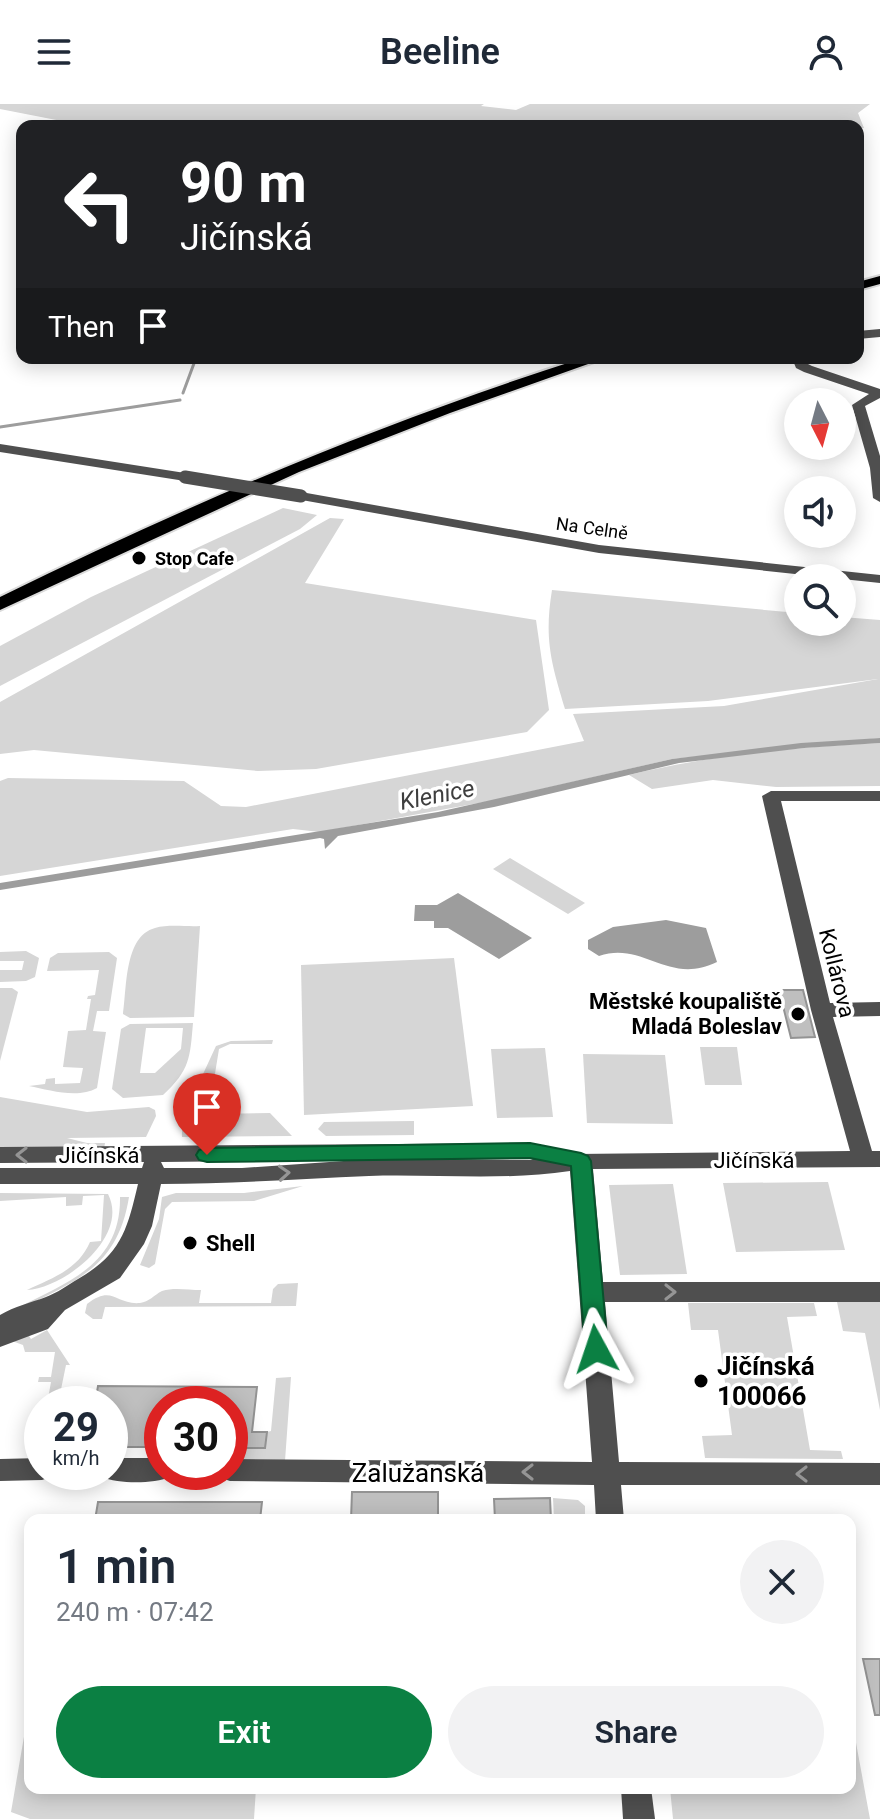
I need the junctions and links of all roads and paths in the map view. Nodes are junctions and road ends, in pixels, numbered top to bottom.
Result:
1 (557, 364) edge
2 (580, 364) edge
3 (800, 364) edge
4 (880, 393) edge
5 (858, 405) joint
6 (0, 448) edge
7 (880, 498) edge
8 (880, 579) edge
9 (0, 590) edge
10 (0, 604) edge
11 (880, 796) edge
12 (880, 1009) edge
13 (821, 1010) junction
14 (0, 1155) edge
15 (872, 1159) edge
16 (581, 1161) junction
17 (153, 1166) junction
18 (0, 1176) edge
19 (592, 1292) junction
20 (880, 1292) edge
21 (54, 1305) junction
22 (0, 1329) edge
23 (0, 1337) edge
24 (24, 1469) edge
25 (0, 1470) edge
26 (248, 1471) edge
27 (606, 1472) junction
28 (880, 1474) edge
29 (610, 1514) edge
30 (637, 1794) edge
31 (639, 1819) edge

1 - 9 highway
2 - 10 highway
3 - 4 street
4 - 5 street
5 - 7 street
6 - 8 street, Na Celně, bridge
11 - 13 street, Kollárova
12 - 13 street
13 - 15 street, Kollárova
17 -> 14 street, Jičínská
15 - 16 street, Jičínská
16 - 17 street, Jičínská
16 - 19 street
17 - 18 street, Jičínská
17 - 21 street
19 -> 20 street
19 - 27 street
21 - 22 street
21 - 23 street
24 - 25 street
27 -> 26 street, Zalužanská
28 -> 27 street, Zalužanská
27 - 29 street
30 - 31 street

